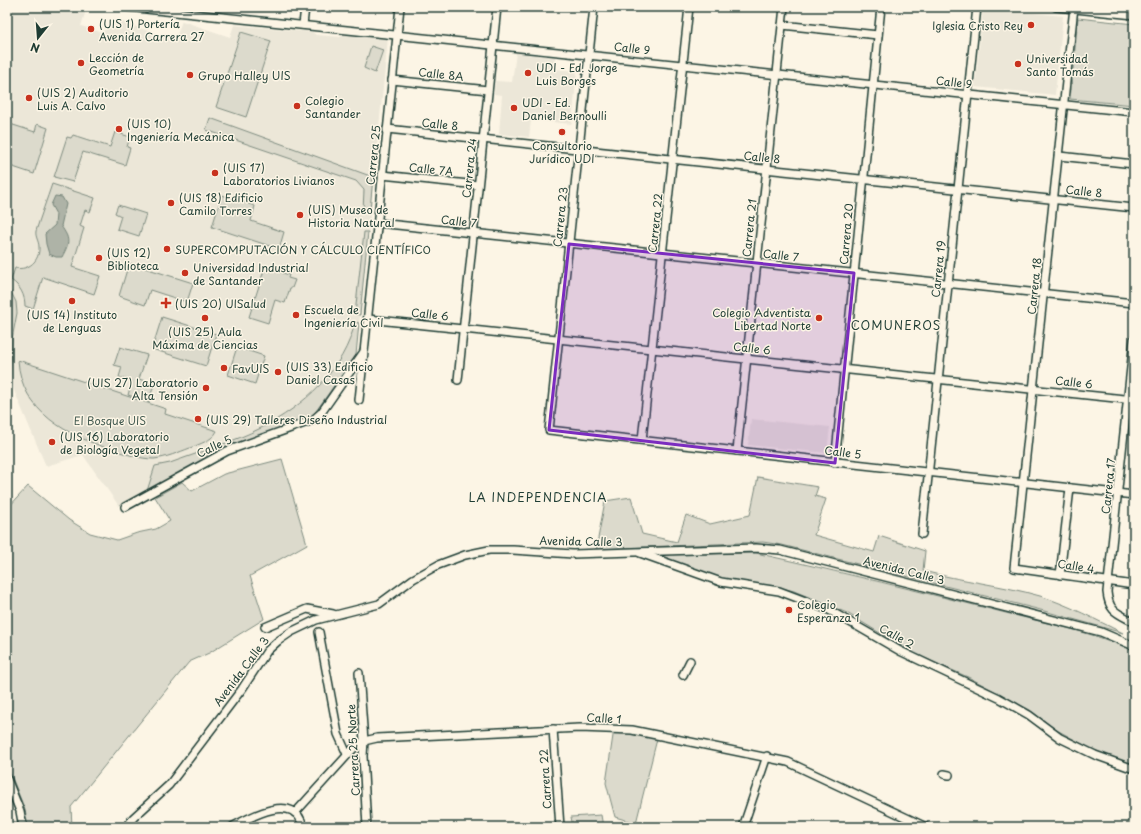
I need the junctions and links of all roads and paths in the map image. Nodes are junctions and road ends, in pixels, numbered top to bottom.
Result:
1 (127, 7) edge
2 (209, 7) edge
3 (305, 7) edge
4 (400, 7) edge
5 (497, 7) edge
6 (594, 7) edge
7 (689, 7) edge
8 (784, 7) edge
9 (881, 7) edge
10 (978, 7) edge
11 (1056, 7) edge
12 (1074, 8) edge
13 (208, 15) junction
14 (1134, 15) edge
15 (304, 25) junction
16 (782, 25) junction
17 (397, 34) junction
18 (878, 35) junction
19 (493, 44) junction
20 (588, 54) junction
21 (683, 64) junction
22 (777, 74) junction
23 (392, 80) junction
24 (873, 84) junction
25 (488, 90) junction
26 (968, 95) junction
27 (1064, 105) junction
28 (1134, 112) edge
29 (387, 129) junction
30 (483, 139) junction
31 (578, 149) junction
32 (1059, 156) junction
33 (673, 159) junction
34 (1134, 164) edge
35 (767, 169) junction
36 (382, 175) junction
37 (862, 179) junction
38 (478, 185) junction
39 (958, 189) junction
40 (1054, 199) junction
41 (1134, 208) edge
42 (378, 224) junction
43 (473, 234) junction
44 (569, 244) junction
45 (663, 253) junction
46 (757, 263) junction
47 (854, 273) junction
48 (948, 283) junction
49 (1044, 293) junction
50 (1134, 303) edge
51 (368, 319) junction
52 (463, 329) junction
53 (559, 339) junction
54 (1134, 339) edge
55 (652, 349) junction
56 (364, 352) junction
57 (746, 359) junction
58 (844, 369) junction
59 (938, 379) junction
60 (458, 380) dead end
61 (1034, 389) junction
62 (1131, 399) edge
63 (360, 400) dead end
64 (549, 430) joint
65 (642, 440) junction
66 (737, 451) junction
67 (835, 463) junction
68 (928, 473) junction
69 (1024, 484) junction
70 (1070, 488) junction
71 (1118, 494) junction
72 (1134, 495) edge
73 (125, 507) dead end
74 (922, 534) dead end
75 (638, 552) junction
76 (1014, 568) joint
77 (1060, 575) junction
78 (1108, 582) junction
79 (1134, 585) edge
80 (337, 614) junction
81 (1134, 622) edge
82 (265, 627) dead end
83 (319, 632) dead end
84 (1134, 646) edge
85 (690, 661) dead end
86 (359, 673) dead end
87 (683, 674) dead end
88 (553, 729) junction
89 (364, 741) junction
90 (348, 754) junction
91 (767, 756) junction
92 (1134, 769) edge
93 (7, 779) edge
94 (295, 813) junction
95 (23, 827) edge
96 (126, 827) edge
97 (232, 827) edge
98 (303, 827) edge
99 (367, 827) edge
100 (560, 827) edge
101 (743, 827) edge
102 (926, 827) edge

1 - 13 street, Calle 9
2 - 13 street
3 - 15 street
4 - 17 street, Carrera 25
5 - 19 street, Carrera 24
6 - 20 street, Carrera 23
7 - 21 street, Carrera 22
8 - 16 street, Carrera 21
9 - 18 street, Carrera 20
10 - 26 street, Carrera 19
11 - 12 street
12 - 14 street
12 - 27 street, Carrera 18
13 - 15 street, Calle 9
15 - 17 street, Calle 9
16 - 18 street
16 - 22 street, Carrera 21
17 - 19 street, Calle 9
17 - 23 street, Carrera 25
18 - 24 street, Carrera 20
19 - 20 street, Calle 9
19 - 25 street, Carrera 24
20 - 21 street, Calle 9
20 - 31 street, Carrera 23
21 - 22 street, Calle 9
21 - 33 street, Carrera 22
22 - 24 street, Calle 9
22 - 35 street, Carrera 21
23 - 25 street, Calle 8A
23 - 29 street, Carrera 25
24 - 26 street, Calle 9
24 - 37 street, Carrera 20
25 - 30 street, Carrera 24
26 - 27 street, Calle 9
26 - 39 street, Carrera 19
27 - 28 street, Calle 9
27 - 32 street, Carrera 18
29 - 30 street, Calle 8
29 - 36 street, Carrera 25
30 - 31 street, Calle 8
30 - 38 street, Carrera 24
31 - 33 street, Calle 8
31 - 44 street, Carrera 23
32 - 34 street
32 - 40 street, Carrera 18
33 - 35 street, Calle 8
33 - 45 street, Carrera 22
35 - 37 street, Calle 8
35 - 46 street, Carrera 21
36 - 38 street, Calle 7A
36 - 42 street, Carrera 25
37 - 39 street, Calle 8
37 - 47 street, Carrera 20
38 - 43 street, Carrera 24
39 - 40 street, Calle 8
39 - 48 street, Carrera 19
40 - 41 street, Calle 8
40 - 49 street, Carrera 18
42 - 43 street, Calle 7
42 - 51 street, Carrera 25
43 - 44 street, Calle 7
43 - 52 street, Carrera 24
44 - 45 street, Calle 7
44 - 53 street, Carrera 23
45 - 46 street, Calle 7
45 - 55 street, Carrera 22
46 - 47 street, Calle 7
46 - 57 street, Carrera 21
47 - 48 street, Calle 7
47 - 58 street, Carrera 20
48 - 49 street, Calle 7
48 - 59 street, Carrera 19
49 - 50 street, Calle 7
49 - 61 street, Carrera 18
51 - 52 street, Calle 6
51 - 56 street, Carrera 25
52 - 53 street, Calle 6
52 - 60 street, Carrera 24
53 - 55 street, Calle 6
53 - 64 street, Carrera 23
54 - 62 street, Carrera 17
55 - 57 street, Calle 6
55 - 65 street, Carrera 22
56 - 63 street, Carrera 25
56 - 73 street, Calle 5
57 - 58 street, Calle 6
57 - 66 street, Carrera 21
58 - 59 street, Calle 6
58 - 67 street, Carrera 20
59 - 61 street, Calle 6
59 - 68 street, Carrera 19
61 - 62 street, Calle 6
61 - 69 street, Carrera 18
62 - 71 street, Carrera 17
64 - 65 street, Calle 5
65 - 66 street, Calle 5
66 - 67 street, Calle 5
67 - 68 street, Calle 5
68 - 69 street, Calle 5
68 - 74 street, Carrera 19
69 - 70 street, Calle 5
69 - 76 street, Carrera 18
70 - 71 street, Calle 5
70 - 77 street
71 - 72 street, Calle 5
71 - 78 street, Carrera 17
75 - 80 street, Avenida Calle 3
75 - 84 street, Avenida Calle 3
75 - 92 street, Calle 2
76 - 77 street, Calle 4
77 - 78 street, Calle 4
78 - 79 street, Calle 4
78 - 81 street, Carrera 17
80 - 82 street
80 - 96 street, Avenida Calle 3
83 - 90 street
85 - 87 street
86 - 89 street, Carrera 25 Norte
88 - 89 street, Calle 1
88 - 91 street, Calle 1
88 - 100 street, Carrera 22
89 - 90 street, Calle 1
89 - 99 street, Carrera 25 Norte
90 - 94 street, Calle 1
91 - 101 street
91 - 102 street, Calle 1
93 - 95 street
94 - 97 street
94 - 98 street

